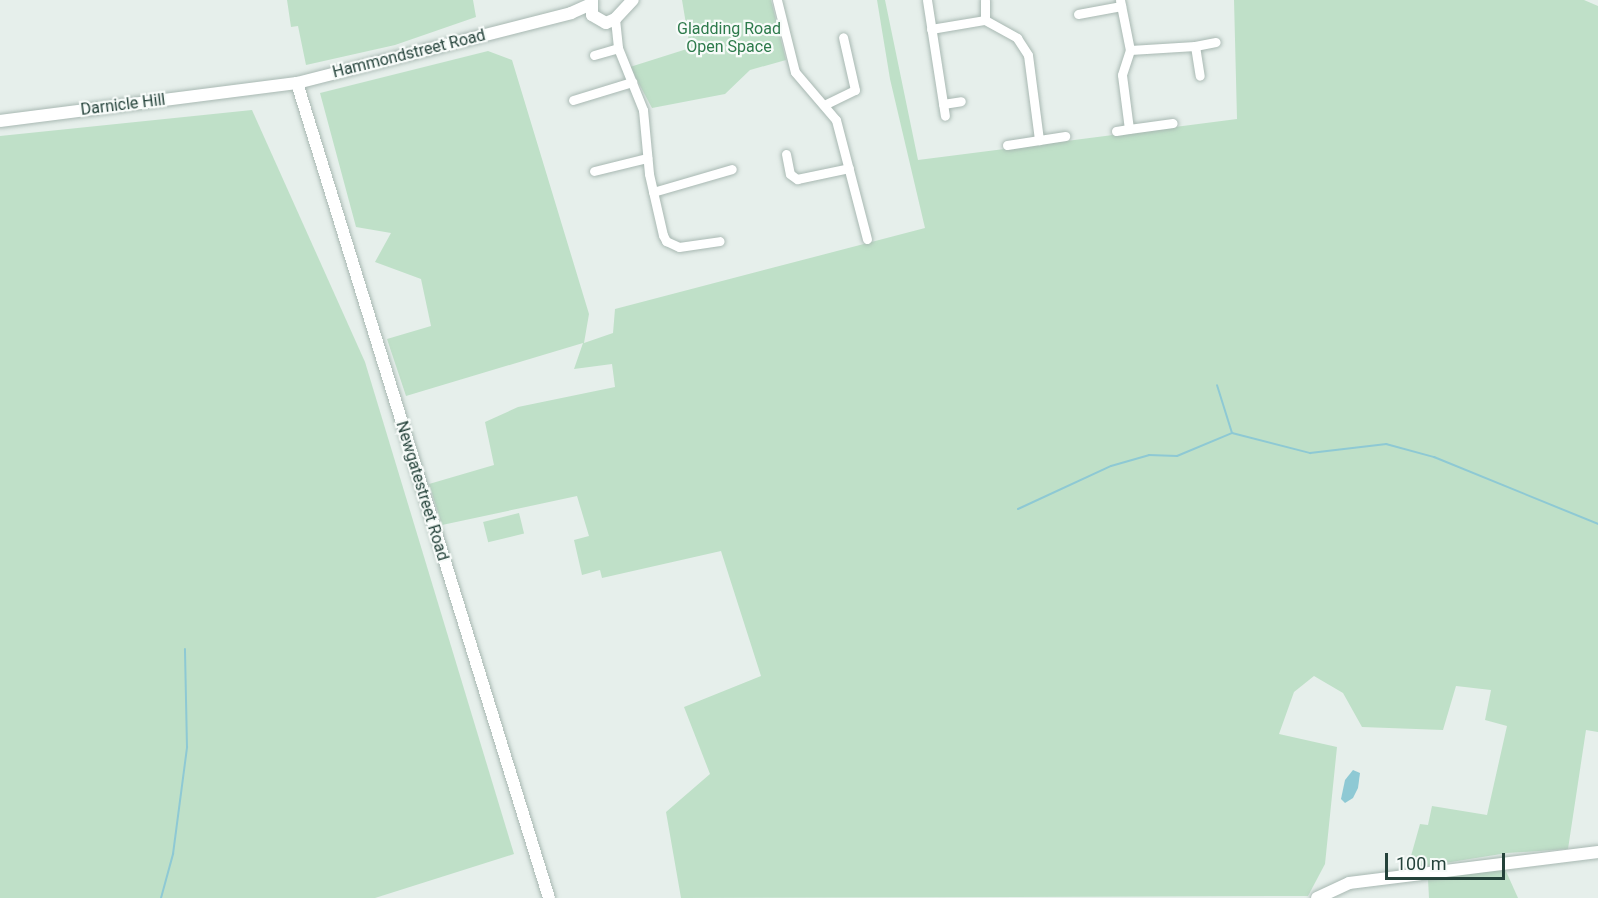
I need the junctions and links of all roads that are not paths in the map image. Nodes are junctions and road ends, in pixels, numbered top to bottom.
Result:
1 (633, 0) edge
2 (777, 0) edge
3 (927, 0) edge
4 (985, 0) edge
5 (1120, 3) edge
6 (592, 6) edge
7 (615, 13) edge
8 (1078, 14) dead end
9 (985, 20) junction
10 (931, 29) junction
11 (843, 37) dead end
12 (1215, 42) dead end
13 (1195, 46) junction
14 (618, 48) junction
15 (1130, 50) junction
16 (594, 55) dead end
17 (1200, 76) dead end
18 (297, 82) junction
19 (632, 82) junction
20 (247, 90) joint
21 (573, 100) dead end
22 (961, 101) dead end
23 (826, 104) junction
24 (943, 104) junction
25 (945, 116) dead end
26 (0, 120) edge
27 (1173, 123) dead end
28 (1129, 129) junction
29 (1116, 131) dead end
30 (1065, 136) dead end
31 (1039, 140) junction
32 (1007, 145) dead end
33 (786, 154) dead end
34 (647, 158) junction
35 (849, 168) junction
36 (732, 169) dead end
37 (594, 171) dead end
38 (653, 192) junction
39 (867, 239) dead end
40 (720, 241) dead end
41 (1598, 852) edge
42 (549, 898) edge
43 (1317, 898) edge

1 - 7 street
2 - 23 street
3 - 10 street
4 - 9 street
5 - 8 street
5 - 15 street
6 - 7 street, Hammondstreet Road
6 - 18 street, Hammondstreet Road
7 - 14 street
9 - 10 street
9 - 31 street
10 - 24 street
11 - 23 street
12 - 13 street
13 - 15 street
13 - 17 street
14 - 16 street
14 - 19 street
15 - 28 street
18 - 20 street, Hammondstreet Road
18 - 42 street, Newgatestreet Road
19 - 21 street
19 - 34 street
20 - 26 street, Darnicle Hill
22 - 24 street
23 - 35 street
24 - 25 street
27 - 28 street
28 - 29 street
30 - 31 street
31 - 32 street
33 - 35 street
34 - 37 street
34 - 38 street
35 - 39 street
36 - 38 street
38 - 40 street
41 - 43 street

